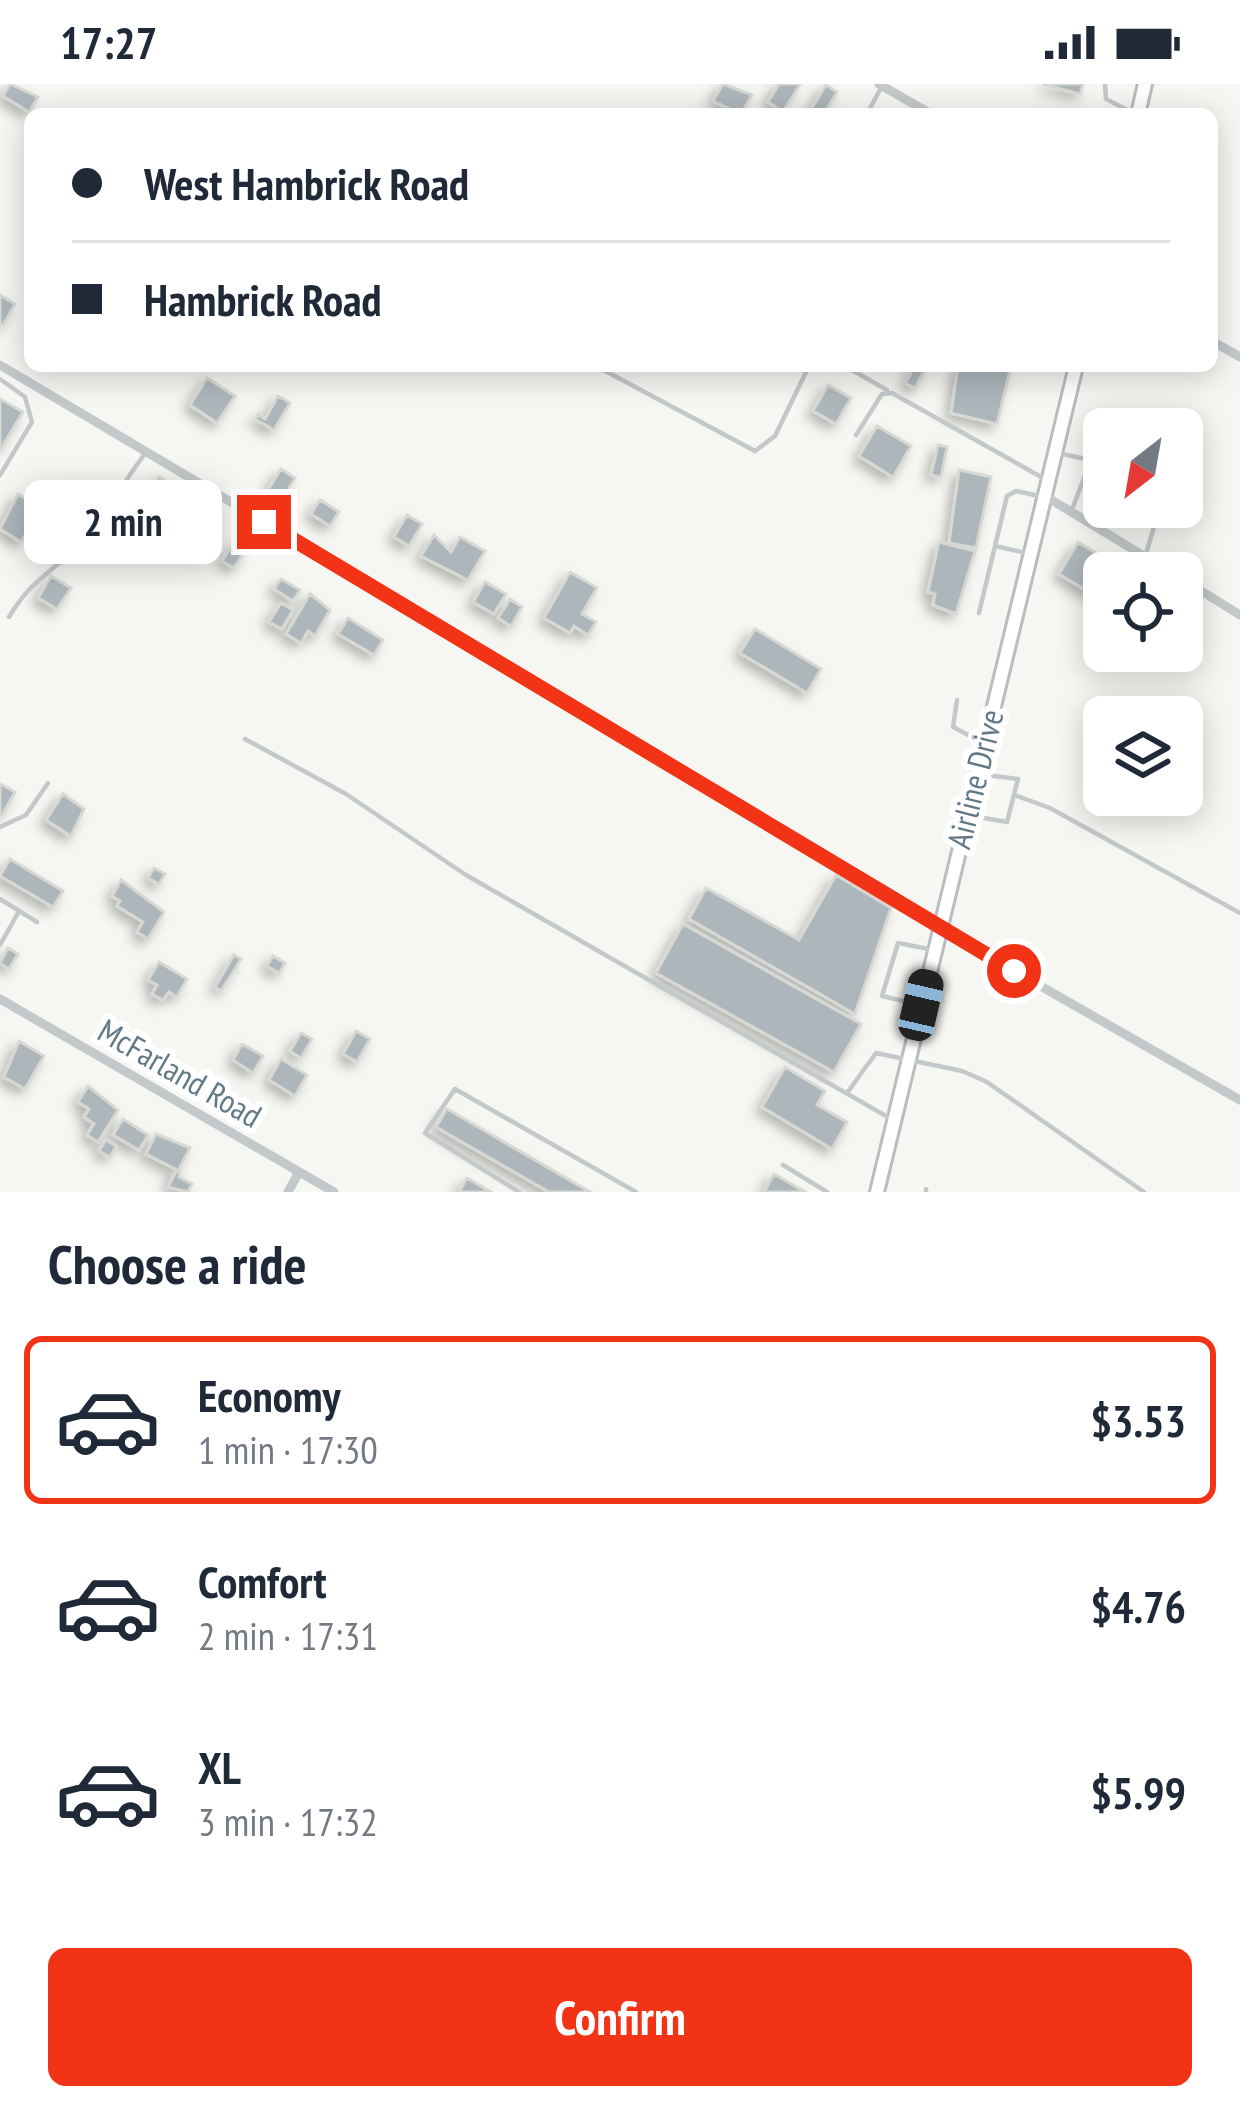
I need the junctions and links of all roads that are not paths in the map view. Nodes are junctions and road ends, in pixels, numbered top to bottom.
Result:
1 (1105, 84) edge
2 (880, 85) edge
3 (920, 108) edge
4 (1125, 108) edge
5 (0, 365) edge
6 (607, 372) edge
7 (806, 372) edge
8 (855, 372) edge
9 (1075, 372) edge
10 (0, 380) edge
11 (892, 393) junction
12 (856, 435) dead end
13 (146, 452) junction
14 (1055, 452) junction
15 (0, 475) edge
16 (1048, 481) junction
17 (1045, 496) junction
18 (1072, 512) junction
19 (995, 545) junction
20 (1138, 552) edge
21 (1030, 554) junction
22 (1203, 592) edge
23 (979, 613) dead end
24 (1240, 614) edge
25 (9, 617) dead end
26 (957, 700) dead end
27 (245, 739) dead end
28 (984, 743) junction
29 (976, 773) junction
30 (48, 783) dead end
31 (1014, 795) junction
32 (967, 815) junction
33 (0, 827) edge
34 (0, 899) edge
35 (20, 911) junction
36 (1240, 913) edge
37 (37, 922) dead end
38 (939, 928) junction
39 (0, 945) edge
40 (934, 950) junction
41 (0, 1000) edge
42 (921, 1005) junction
43 (907, 1062) junction
44 (847, 1093) junction
45 (1240, 1100) edge
46 (893, 1120) junction
47 (783, 1165) dead end
48 (299, 1172) junction
49 (288, 1192) edge
50 (334, 1192) edge
51 (519, 1192) edge
52 (636, 1192) edge
53 (827, 1192) edge
54 (877, 1192) edge
55 (1144, 1192) edge

1 - 4 lane
2 - 3 street
5 - 13 street
6 - 7 lane
8 - 11 lane
9 - 14 main road, Airline Drive
10 - 15 lane
11 - 12 lane
11 - 16 lane
13 - 25 lane
13 - 38 street
14 - 16 main road, Airline Drive
14 - 18 lane
16 - 17 main road, Airline Drive
17 - 18 street
17 - 19 lane
17 - 21 main road, Airline Drive
18 - 20 street
19 - 21 lane
19 - 23 lane
21 - 28 main road, Airline Drive
22 - 24 street
26 - 28 lane
27 - 44 lane
28 - 29 main road, Airline Drive
29 - 31 lane
29 - 32 main road, Airline Drive
30 - 33 lane
31 - 32 lane
31 - 36 lane
32 - 38 main road, Airline Drive
34 - 35 lane
35 - 37 lane
35 - 39 lane
38 - 40 main road, Airline Drive
38 - 45 street
40 - 42 main road, Airline Drive
40 - 42 lane
41 - 48 street, McFarland Road
42 - 43 main road, Airline Drive
43 - 44 lane
43 - 46 main road, Airline Drive
43 - 55 lane
44 - 46 lane
46 - 54 main road, Airline Drive
47 - 53 lane
48 - 49 street
48 - 50 street, McFarland Road
51 - 52 lane

